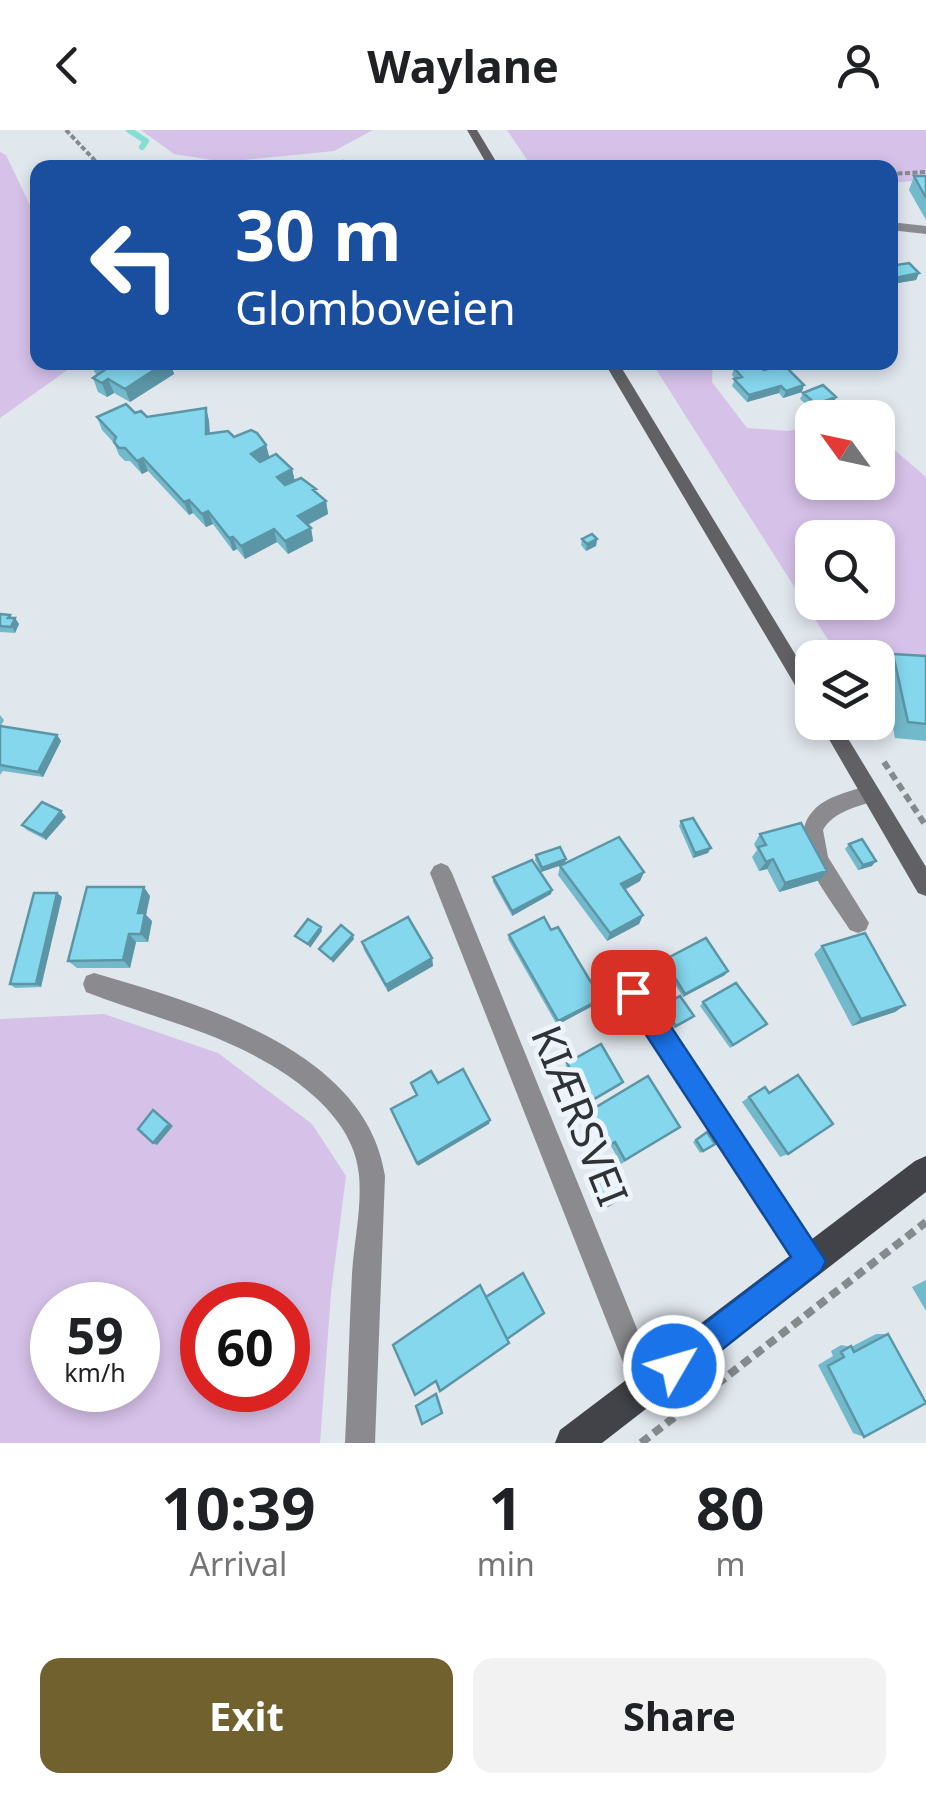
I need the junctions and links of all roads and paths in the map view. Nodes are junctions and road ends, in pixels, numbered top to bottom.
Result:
1 (66, 130) edge
2 (472, 130) edge
3 (94, 160) edge
4 (490, 160) edge
5 (926, 172) edge
6 (898, 174) edge
7 (898, 227) edge
8 (926, 230) edge
9 (617, 370) edge
10 (795, 669) edge
11 (838, 740) edge
12 (882, 759) dead end
13 (870, 794) junction
14 (926, 826) edge
15 (441, 873) dead end
16 (926, 886) edge
17 (858, 923) dead end
18 (94, 984) dead end
19 (633, 992) dead end
20 (926, 1172) edge
21 (926, 1222) edge
22 (811, 1261) junction
23 (647, 1388) junction
24 (360, 1443) edge
25 (574, 1443) edge
26 (641, 1443) edge

1 - 3 path
2 - 4 street
5 - 6 path
7 - 8 street
9 - 10 street
11 - 13 street
12 - 14 path
13 - 16 street
13 - 17 street
15 - 23 street, KIÆRSVEI
18 - 24 street
19 - 22 street
20 - 22 main road
21 - 26 path
22 - 23 main road
23 - 25 main road

